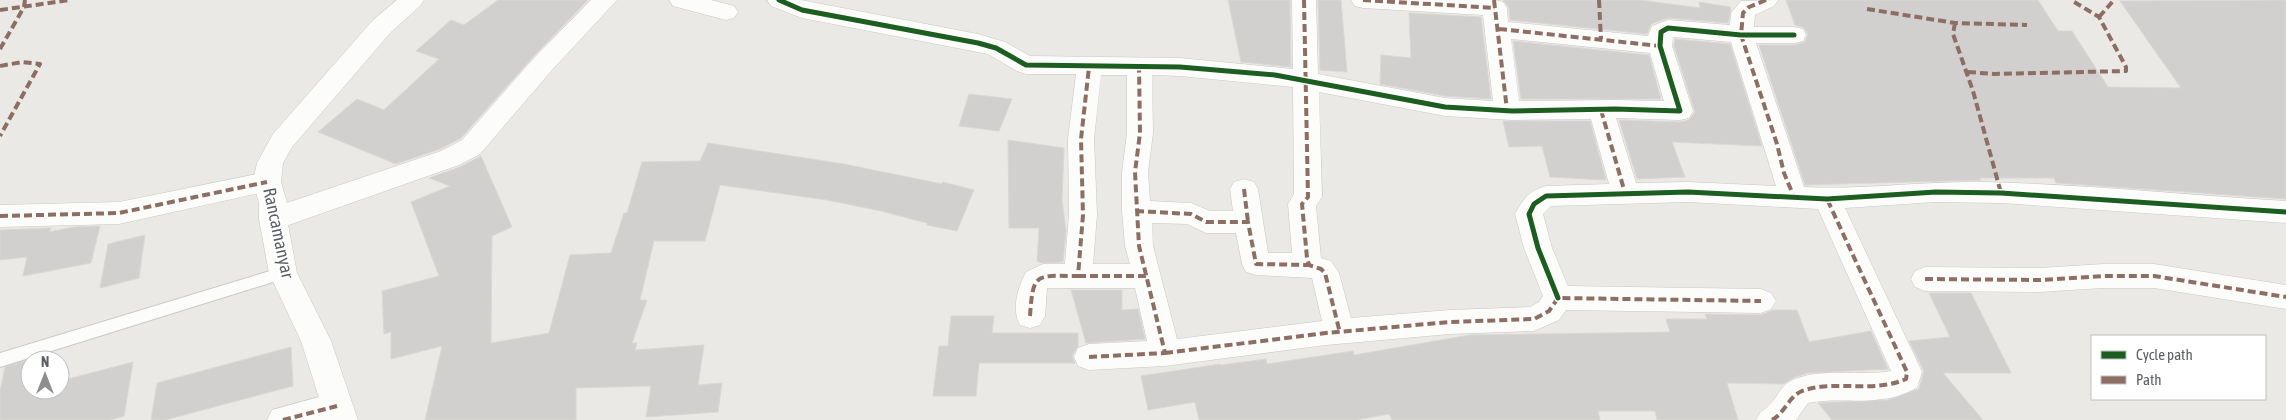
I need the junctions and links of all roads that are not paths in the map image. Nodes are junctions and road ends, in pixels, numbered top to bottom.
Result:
1 (412, 0) edge
2 (606, 0) edge
3 (681, 0) edge
4 (779, 0) edge
5 (1304, 0) edge
6 (1363, 0) edge
7 (1766, 0) edge
8 (726, 12) dead end
9 (1496, 12) edge
10 (1741, 35) junction
11 (1794, 35) dead end
12 (1660, 46) junction
13 (1139, 65) junction
14 (1090, 67) junction
15 (1306, 79) junction
16 (1507, 110) junction
17 (1601, 110) junction
18 (267, 182) junction
19 (1244, 189) dead end
20 (1625, 193) junction
21 (1794, 197) junction
22 (1827, 199) junction
23 (1136, 211) junction
24 (2286, 212) edge
25 (0, 216) edge
26 (273, 219) junction
27 (1248, 222) junction
28 (1308, 265) junction
29 (283, 274) junction
30 (1078, 276) junction
31 (1147, 276) junction
32 (1925, 279) dead end
33 (2286, 297) edge
34 (1558, 298) junction
35 (1761, 301) dead end
36 (1030, 316) dead end
37 (1340, 333) junction
38 (1165, 352) junction
39 (1090, 357) dead end
40 (1, 360) edge
41 (340, 413) edge
42 (283, 420) edge
43 (1772, 420) edge

1 - 18 street, Rancamanyar
2 - 26 street
3 - 8 street
4 - 14 street
5 - 15 street
6 - 9 street
7 - 10 street
9 - 12 street
9 - 16 street
10 - 11 street
10 - 12 street
10 - 21 street
12 - 17 street
13 - 14 street
13 - 15 street
13 - 23 street
14 - 30 street
15 - 16 street
15 - 28 street
16 - 17 street
17 - 20 street
18 - 25 street
18 - 26 street, Rancamanyar
19 - 27 street
20 - 21 street
20 - 34 street
21 - 22 street
22 - 24 street
22 - 43 street
23 - 27 street
23 - 31 street
26 - 29 street, Rancamanyar
27 - 28 street
28 - 37 street
29 - 40 lane
29 - 41 street, Rancamanyar
30 - 31 street
30 - 36 street
31 - 38 street
32 - 33 street
34 - 35 street
34 - 37 street
37 - 38 street
38 - 39 street
41 - 42 street

